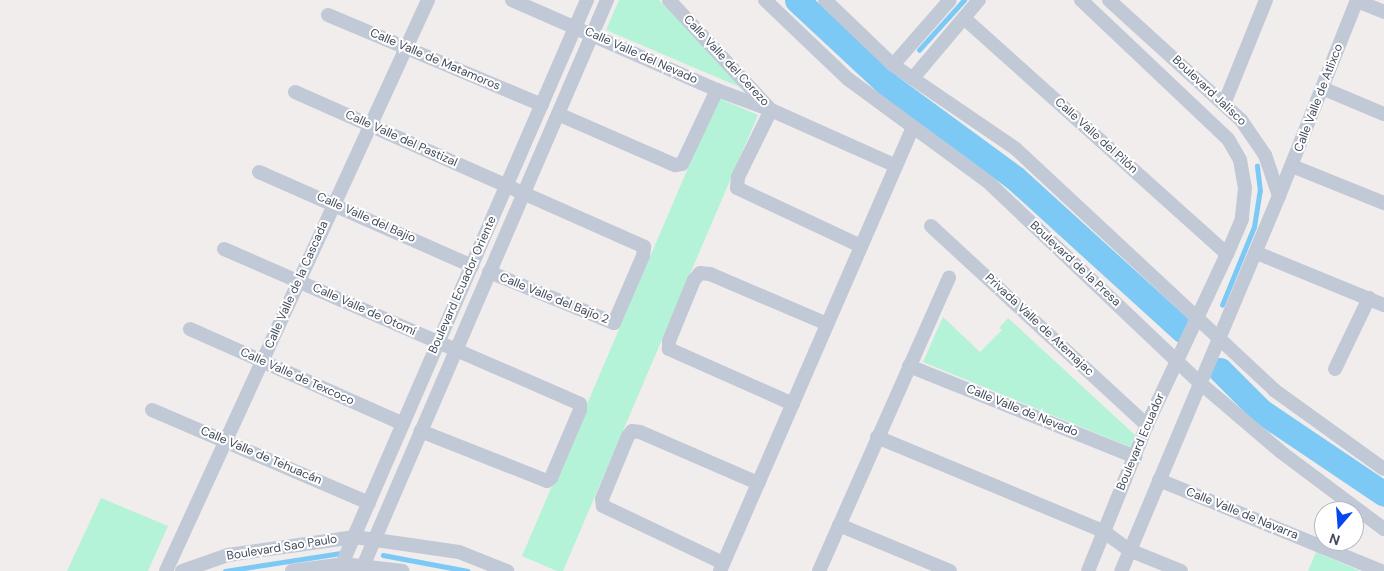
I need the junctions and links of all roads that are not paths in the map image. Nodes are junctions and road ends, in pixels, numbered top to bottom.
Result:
1 (428, 0) edge
2 (512, 0) edge
3 (587, 0) edge
4 (607, 0) edge
5 (668, 0) edge
6 (765, 0) edge
7 (826, 0) edge
8 (950, 0) edge
9 (979, 0) edge
10 (1081, 0) edge
11 (1110, 0) edge
12 (1266, 0) edge
13 (1357, 0) edge
14 (1384, 12) edge
15 (328, 15) dead end
16 (964, 18) junction
17 (575, 28) junction
18 (592, 34) junction
19 (406, 47) junction
20 (894, 64) junction
21 (912, 78) junction
22 (1322, 88) junction
23 (717, 90) junction
24 (295, 92) dead end
25 (1224, 104) junction
26 (542, 105) junction
27 (771, 110) junction
28 (558, 114) junction
29 (1384, 114) edge
30 (370, 125) junction
31 (912, 128) junction
32 (896, 166) junction
33 (1292, 166) junction
34 (259, 172) dead end
35 (507, 185) junction
36 (524, 192) junction
37 (1279, 196) junction
38 (1384, 203) edge
39 (334, 204) junction
40 (931, 226) dead end
41 (862, 246) junction
42 (224, 249) dead end
43 (1257, 253) junction
44 (1227, 254) junction
45 (472, 266) junction
46 (489, 272) junction
47 (949, 278) dead end
48 (299, 282) junction
49 (1369, 298) junction
50 (1384, 305) edge
51 (1197, 316) junction
52 (827, 324) junction
53 (190, 329) dead end
54 (1218, 339) junction
55 (438, 343) junction
56 (455, 352) junction
57 (1176, 359) junction
58 (262, 361) junction
59 (909, 366) junction
60 (1335, 369) dead end
61 (1200, 383) junction
62 (793, 404) junction
63 (152, 410) dead end
64 (403, 424) junction
65 (1147, 425) junction
66 (421, 431) junction
67 (877, 437) junction
68 (227, 440) junction
69 (1134, 457) junction
70 (1384, 469) edge
71 (1159, 480) junction
72 (758, 483) junction
73 (369, 503) junction
74 (839, 525) junction
75 (1384, 529) edge
76 (1103, 531) junction
77 (355, 537) junction
78 (374, 539) junction
79 (1130, 550) junction
80 (341, 567) edge
81 (722, 567) edge
82 (362, 568) edge
83 (166, 571) edge
84 (182, 571) edge
85 (292, 571) edge
86 (403, 571) edge
87 (507, 571) edge
88 (819, 571) edge
89 (950, 571) edge
90 (1088, 571) edge
91 (1121, 571) edge
92 (1181, 571) edge
93 (1381, 571) edge

1 - 19 street, Calle Valle de la Cascada
2 - 17 street, Calle Valle del Nevado
3 - 17 street, Boulevard Ecuador Oriente
4 - 18 street, Boulevard Ecuador Oriente
5 - 27 street, Calle Valle del Cerezo
6 - 31 street, Boulevard de la Presa
7 - 20 street
8 - 20 street
9 - 16 street
10 - 44 street, Boulevard Jalisco
11 - 25 street, Boulevard Jalisco
12 - 25 street
13 - 14 street
13 - 22 street, Calle Valle de Atlixco
15 - 19 street, Calle Valle de Matamoros
16 - 21 street
16 - 44 street, Calle Valle del Pilón
17 - 18 street, Calle Valle del Nevado
17 - 26 street, Boulevard Ecuador Oriente
18 - 23 street, Calle Valle del Nevado
18 - 28 street, Boulevard Ecuador Oriente
19 - 26 street, Calle Valle de Matamoros
19 - 30 street, Calle Valle de la Cascada
20 - 21 street
21 - 51 street
22 - 29 street
22 - 33 street, Calle Valle de Atlixco
23 - 27 street, Calle Valle del Nevado
23 - 28 street
24 - 30 street, Calle Valle del Pastizal
25 - 37 street, Boulevard Jalisco
26 - 35 street, Boulevard Ecuador Oriente
27 - 32 street, Calle Valle del Cerezo
27 - 41 street
28 - 36 street, Boulevard Ecuador Oriente
30 - 35 street, Calle Valle del Pastizal
30 - 39 street, Calle Valle de la Cascada
31 - 32 street
31 - 57 street, Boulevard de la Presa
32 - 41 street
33 - 37 street, Calle Valle de Atlixco
33 - 38 street
34 - 39 street, Calle Valle del Bajio
35 - 36 street, Calle Valle del Pastizal
35 - 45 street, Boulevard Ecuador Oriente
36 - 46 street, Boulevard Ecuador Oriente
36 - 46 street, Calle Valle del Bajío 2
37 - 43 street
39 - 45 street, Calle Valle del Bajio
39 - 48 street, Calle Valle de la Cascada
40 - 65 street, Privada Valle de Atemajac
41 - 52 street
42 - 48 street, Calle Valle de Otomí
43 - 49 street
43 - 54 street
44 - 51 street, Boulevard Jalisco
45 - 55 street, Boulevard Ecuador Oriente
46 - 56 street, Boulevard Ecuador Oriente
47 - 59 street
48 - 55 street, Calle Valle de Otomí
48 - 58 street, Calle Valle de la Cascada
49 - 50 street
49 - 60 street
51 - 54 street
51 - 57 street, Boulevard Ecuador
52 - 62 street
52 - 62 street
53 - 58 street, Calle Valle de Texcoco
54 - 61 street
54 - 70 street
55 - 56 street, Calle Valle de Otomí
55 - 64 street, Boulevard Ecuador Oriente
56 - 66 street, Boulevard Ecuador Oriente
56 - 66 street, Calle Valle de Otomí
57 - 61 street, Boulevard de la Presa
57 - 65 street, Boulevard Ecuador
58 - 64 street, Calle Valle de Texcoco
58 - 68 street, Calle Valle de la Cascada
59 - 67 street
59 - 69 street, Calle Valle de Nevado
61 - 71 street
61 - 75 street, Boulevard de la Presa
62 - 72 street
63 - 68 street, Calle Valle de Tehuacán
64 - 73 street, Boulevard Ecuador Oriente
65 - 69 street, Boulevard Ecuador
66 - 78 street, Boulevard Ecuador Oriente
67 - 74 street
67 - 76 street
68 - 73 street, Calle Valle de Tehuacán
68 - 83 street, Calle Valle de la Cascada
69 - 76 street, Boulevard Ecuador
71 - 79 street
71 - 93 street, Calle Valle de Navarra
72 - 81 street
72 - 81 street
73 - 77 street, Boulevard Ecuador Oriente
74 - 88 street
74 - 89 street
76 - 79 street
76 - 90 street, Boulevard Ecuador
77 - 78 street, Boulevard Sao Paulo
77 - 80 street, Boulevard Ecuador Oriente
77 - 84 street, Boulevard Sao Paulo
78 - 82 street, Boulevard Ecuador Oriente
78 - 87 street, Boulevard Sao Paulo
79 - 91 street
79 - 92 street
80 - 82 street, Boulevard Sao Paulo
80 - 85 street, Boulevard Sao Paulo
82 - 86 street, Boulevard Sao Paulo

